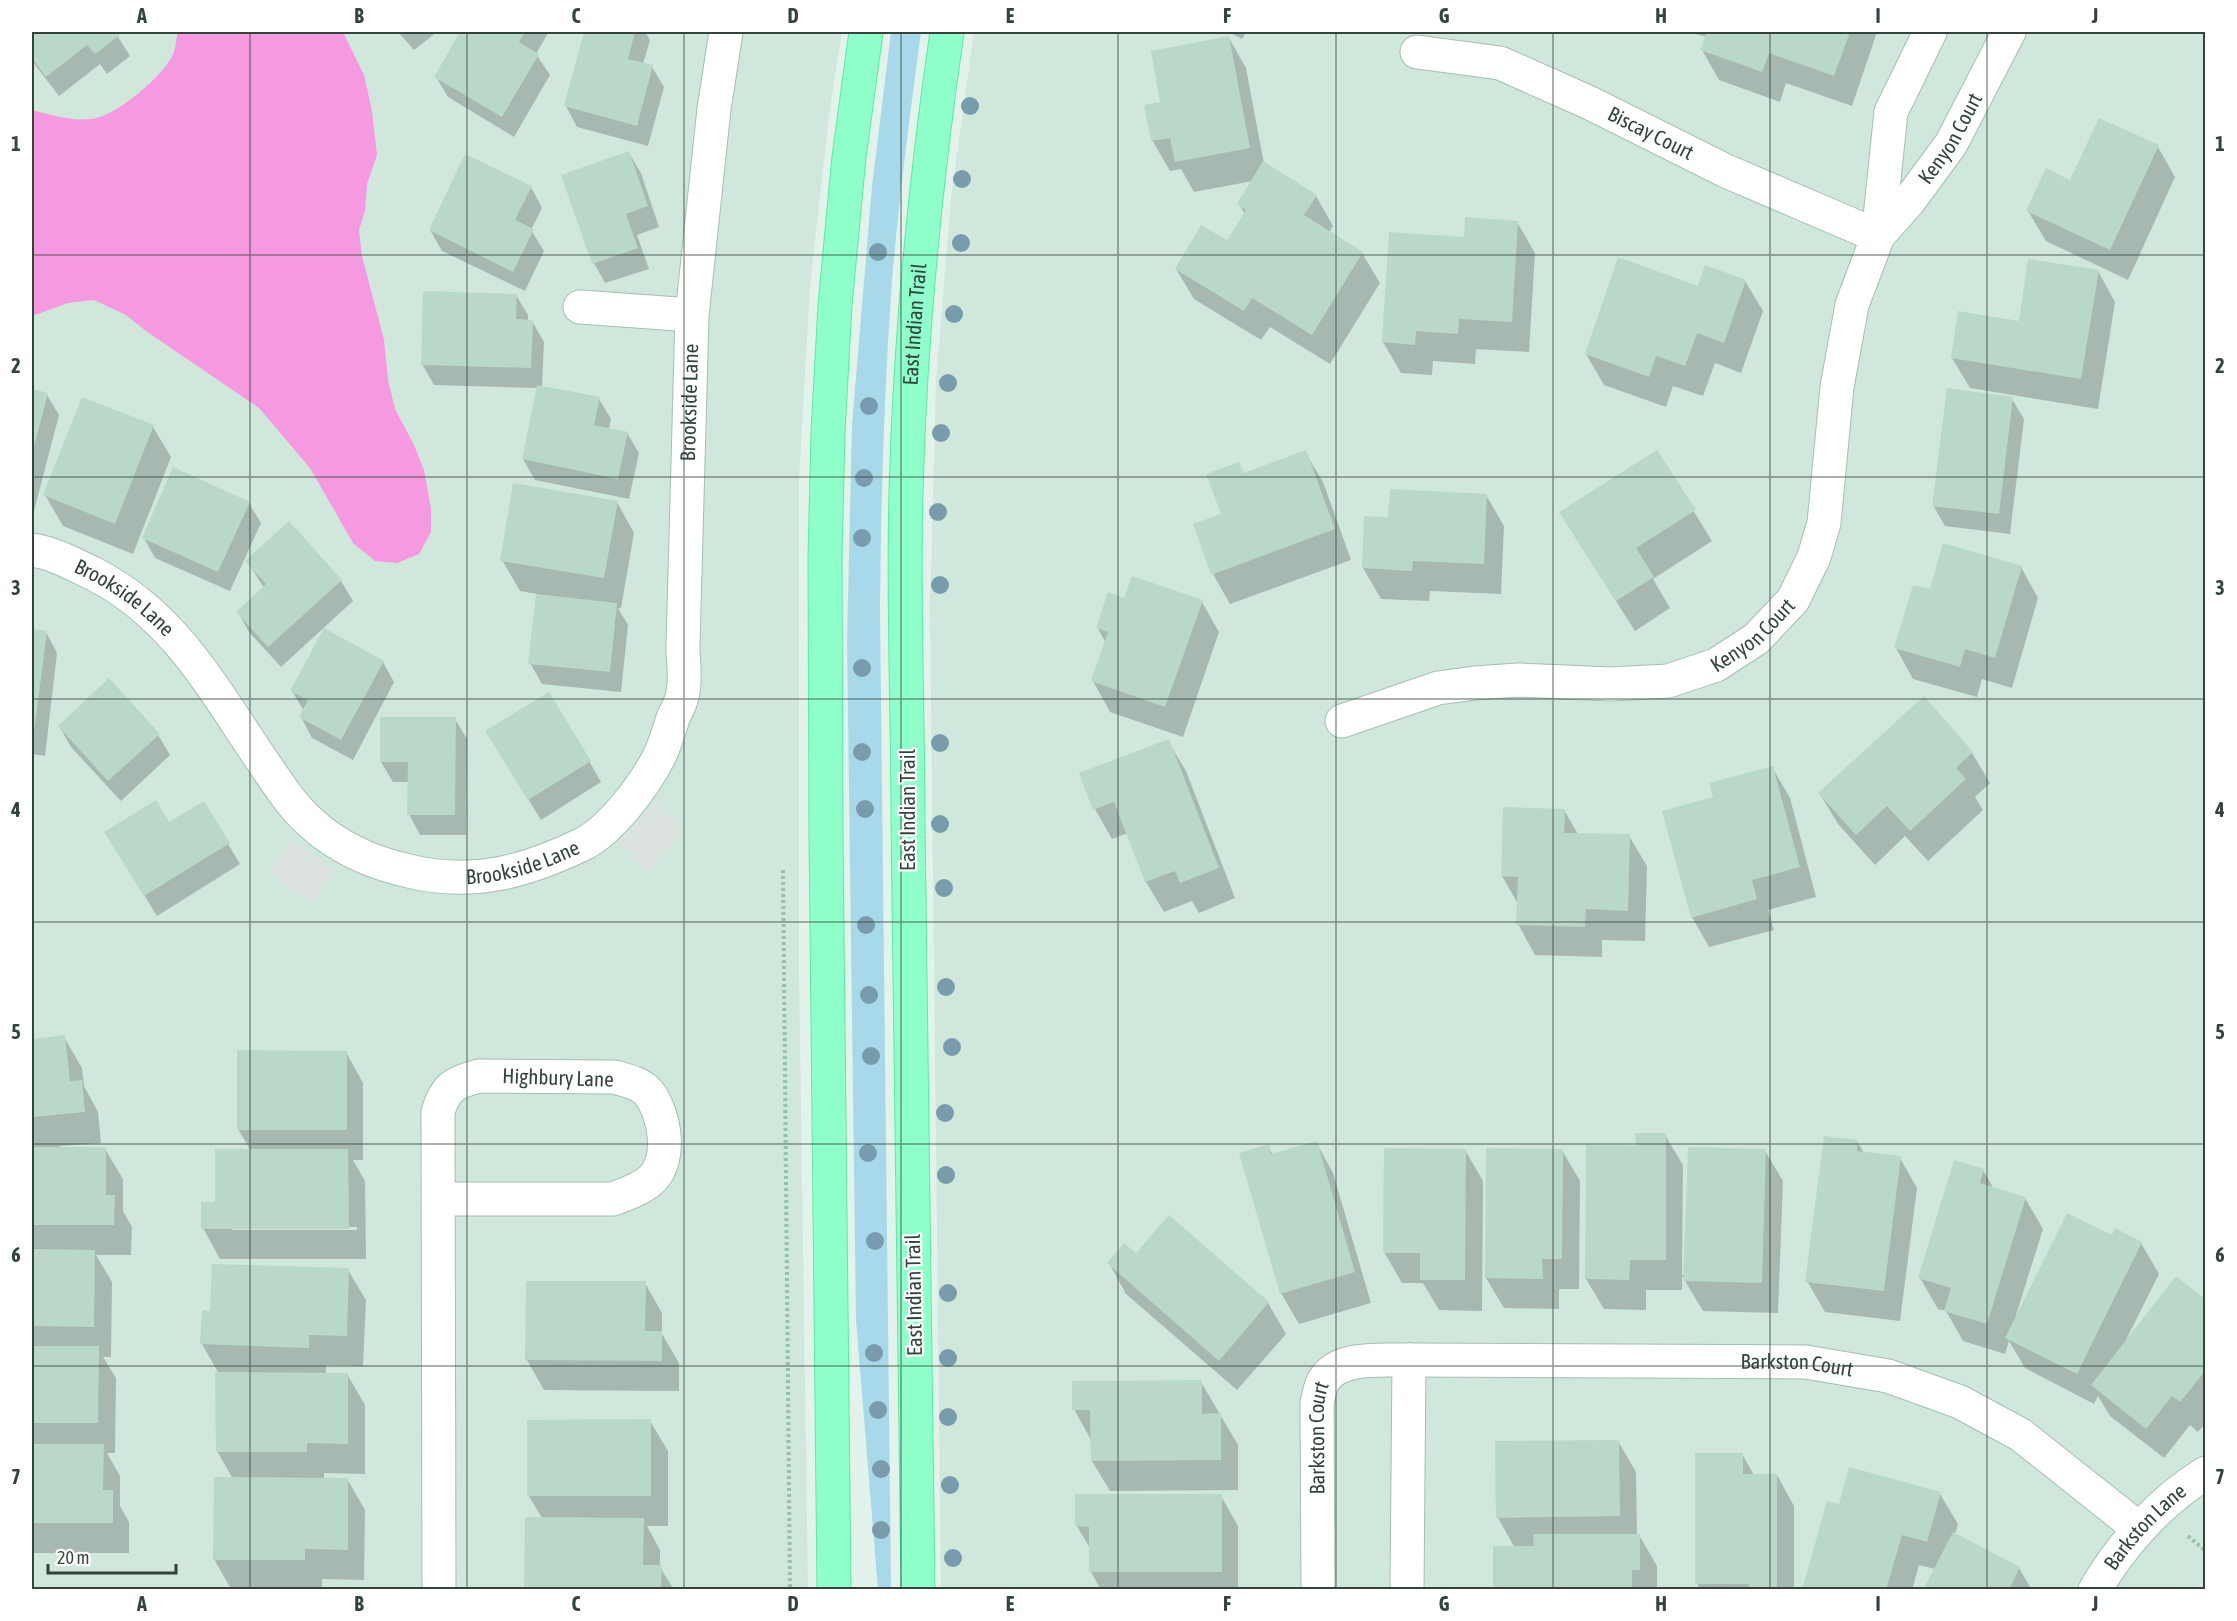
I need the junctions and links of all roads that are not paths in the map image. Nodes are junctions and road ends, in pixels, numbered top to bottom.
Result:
1 (726, 32) edge
2 (866, 32) edge
3 (947, 32) edge
4 (1930, 32) edge
5 (2009, 32) edge
6 (1417, 52) dead end
7 (1878, 236) junction
8 (580, 307) dead end
9 (692, 315) junction
10 (32, 550) edge
11 (1342, 721) dead end
12 (438, 1199) junction
13 (1408, 1360) junction
14 (2205, 1473) edge
15 (2138, 1528) junction
16 (439, 1590) edge
17 (834, 1590) edge
18 (918, 1590) edge
19 (1318, 1590) edge
20 (1407, 1590) edge
21 (2095, 1590) edge

1 - 9 street, Brookside Lane
2 - 17 main road
3 - 18 main road, East Indian Trail
4 - 7 street, Kenyon Court
5 - 7 street, Kenyon Court
6 - 7 street, Biscay Court
7 - 11 street, Kenyon Court
8 - 9 street, Brookside Lane
9 - 10 street, Brookside Lane
12 - 12 street, Highbury Lane
12 - 16 street, Highbury Lane
13 - 15 street, Barkston Court
13 - 19 street, Barkston Court
13 - 20 street
14 - 15 street, Barkston Lane
15 - 21 street, Barkston Lane

